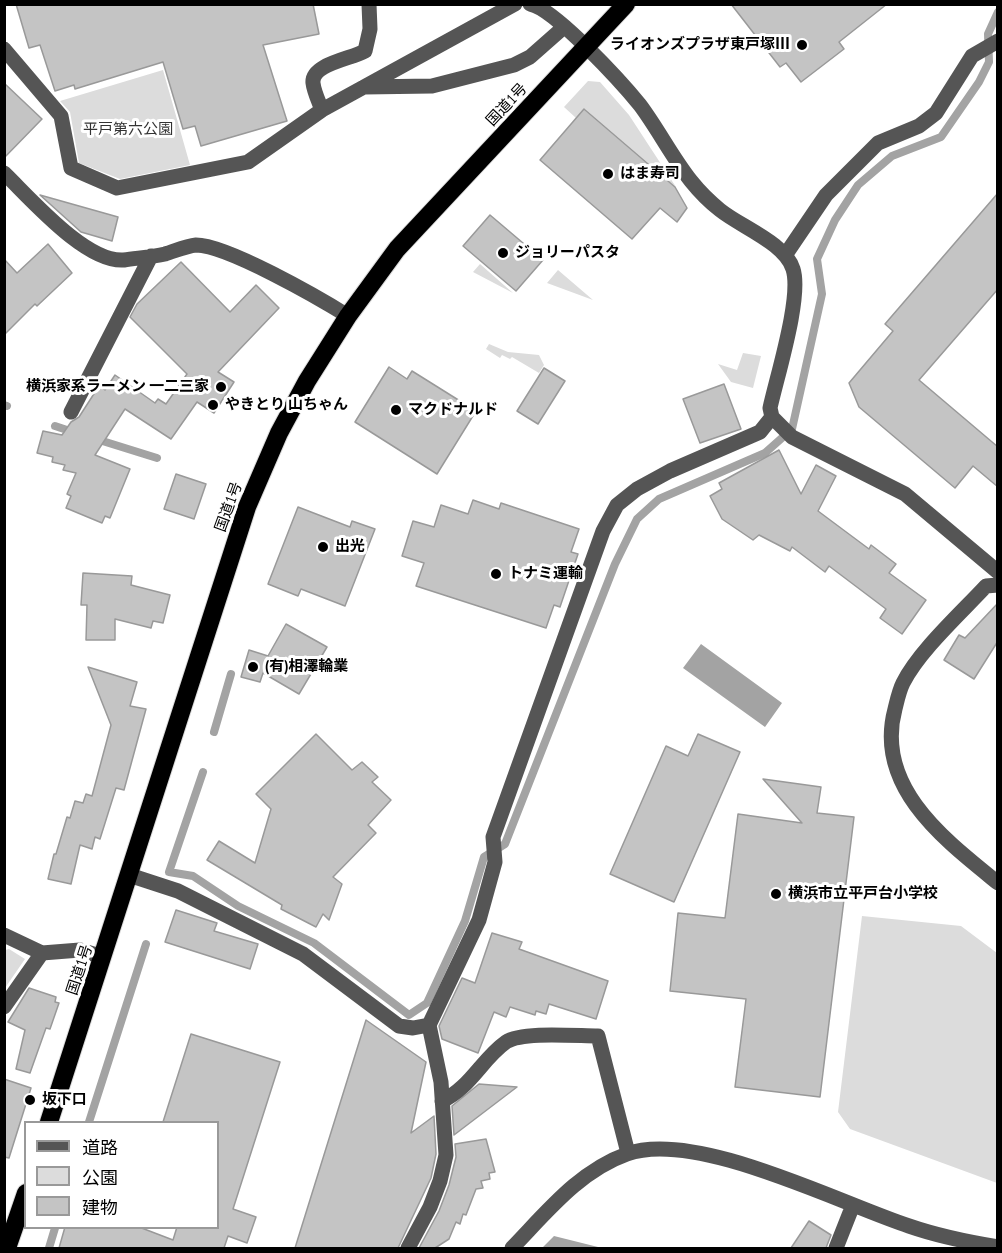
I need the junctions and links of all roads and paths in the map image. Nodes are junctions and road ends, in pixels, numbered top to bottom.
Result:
1 (369, 4) edge
2 (515, 4) edge
3 (530, 4) edge
4 (626, 4) edge
5 (564, 27) junction
6 (998, 41) edge
7 (585, 47) junction
8 (4, 49) edge
9 (364, 87) junction
10 (322, 110) junction
11 (7, 181) edge
12 (786, 254) junction
13 (151, 256) junction
14 (348, 316) junction
15 (71, 412) dead end
16 (772, 417) junction
17 (998, 572) edge
18 (998, 585) edge
19 (129, 875) junction
20 (998, 883) edge
21 (4, 935) edge
22 (42, 953) junction
23 (103, 957) junction
24 (4, 1006) edge
25 (429, 1025) junction
26 (442, 1101) junction
27 (49, 1121) edge
28 (628, 1153) junction
29 (24, 1197) edge
30 (853, 1205) junction
31 (11, 1217) edge
32 (998, 1247) edge
33 (7, 1248) edge
34 (408, 1248) edge
35 (512, 1248) edge
36 (836, 1248) edge

1 - 10 street
2 - 9 street
3 - 5 street
4 - 7 highway, 国道1号
5 - 7 street
5 - 9 street
6 - 12 street
7 - 12 street
7 - 14 highway, 国道1号
8 - 10 street
9 - 10 street
11 - 13 street
12 - 16 street
13 - 14 street
13 - 15 street
14 - 19 highway, 国道1号
16 - 17 street
16 - 25 street
18 - 20 street
19 - 23 highway, 国道1号
19 - 25 street
21 - 22 street
22 - 23 street
22 - 24 street
23 - 27 highway, 国道1号
25 - 26 street
26 - 28 street
26 - 34 street
28 - 30 street
28 - 35 street
29 - 31 highway
30 - 32 street
30 - 36 street
31 - 33 highway

